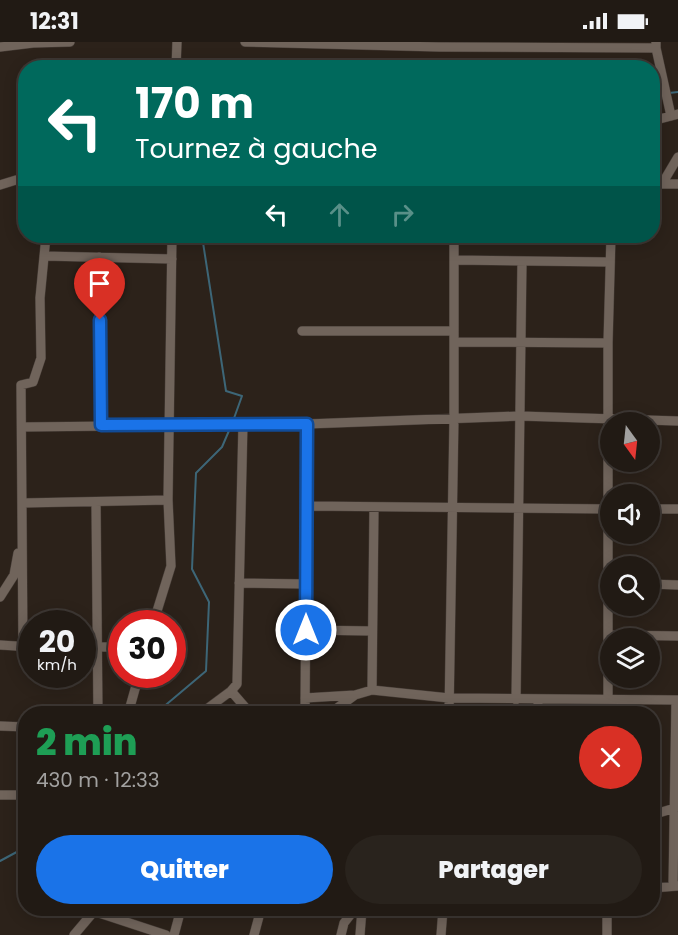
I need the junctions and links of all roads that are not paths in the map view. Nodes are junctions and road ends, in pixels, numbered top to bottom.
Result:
1 (33, 42) edge
2 (70, 42) edge
3 (177, 42) edge
4 (245, 42) edge
5 (439, 45) edge
6 (656, 45) edge
7 (0, 47) edge
8 (176, 60) edge
9 (660, 60) edge
10 (660, 61) edge
11 (674, 115) edge
12 (678, 157) edge
13 (16, 180) dead end
14 (660, 180) edge
15 (660, 184) edge
16 (678, 184) edge
17 (0, 185) edge
18 (45, 243) edge
19 (172, 243) edge
20 (454, 243) edge
21 (610, 243) edge
22 (44, 256) junction
23 (99, 257) junction
24 (172, 259) junction
25 (454, 260) junction
26 (522, 262) junction
27 (609, 262) junction
28 (302, 331) dead end
29 (454, 331) junction
30 (520, 341) junction
31 (454, 342) junction
32 (608, 343) junction
33 (609, 412) edge
34 (520, 416) junction
35 (454, 418) junction
36 (600, 418) edge
37 (660, 421) edge
38 (678, 422) edge
39 (243, 423) junction
40 (168, 424) junction
41 (307, 424) junction
42 (101, 425) junction
43 (22, 427) junction
44 (168, 500) junction
45 (96, 502) junction
46 (22, 503) junction
47 (307, 506) junction
48 (452, 506) junction
49 (374, 507) junction
50 (518, 508) junction
51 (600, 509) edge
52 (660, 509) edge
53 (678, 509) edge
54 (23, 521) junction
55 (239, 583) junction
56 (306, 584) junction
57 (660, 584) edge
58 (678, 585) edge
59 (0, 597) edge
60 (26, 610) edge
61 (157, 610) edge
62 (306, 630) junction
63 (372, 631) junction
64 (660, 636) edge
65 (678, 636) edge
66 (0, 645) edge
67 (18, 646) edge
68 (97, 647) junction
69 (108, 647) edge
70 (135, 688) edge
71 (609, 688) edge
72 (372, 690) junction
73 (231, 691) junction
74 (355, 695) junction
75 (305, 698) junction
76 (449, 698) junction
77 (516, 700) junction
78 (538, 700) junction
79 (609, 700) junction
80 (677, 700) edge
81 (98, 706) edge
82 (130, 706) edge
83 (211, 706) edge
84 (244, 706) edge
85 (305, 706) edge
86 (340, 706) edge
87 (449, 706) edge
88 (538, 706) edge
89 (609, 706) edge
90 (0, 726) edge
91 (18, 727) edge
92 (0, 795) edge
93 (18, 795) edge
94 (676, 808) edge
95 (660, 813) edge
96 (676, 886) edge
97 (660, 887) edge
98 (89, 916) edge
99 (111, 916) edge
100 (179, 916) edge
101 (259, 916) edge
102 (350, 916) edge
103 (361, 916) edge
104 (442, 916) edge
105 (607, 916) edge
106 (74, 935) edge
107 (166, 935) edge
108 (174, 935) edge
109 (254, 935) edge
110 (341, 935) edge
111 (360, 935) edge
112 (441, 935) edge
113 (607, 935) edge

1 - 2 street
1 - 7 street
3 - 8 street
4 - 5 street
5 - 6 street
6 - 9 street
10 - 11 street
12 - 14 street
13 - 17 street
15 - 16 street
18 - 22 street
19 - 24 street
20 - 25 street
21 - 27 street
22 - 23 street
22 - 43 street
23 - 24 street
23 - 42 street
24 - 40 street
25 - 26 street
25 - 29 street
26 - 27 street
26 - 30 street
27 - 32 street
28 - 29 street
29 - 31 street
30 - 31 street
30 - 32 street
30 - 34 street
31 - 35 street
32 - 33 street
34 - 35 street
34 - 36 street
34 - 50 street
35 - 41 street
35 - 48 street
37 - 38 street
39 - 40 street
39 - 41 street
39 - 55 street
40 - 42 street
40 - 44 street
41 - 47 street
42 - 43 street
43 - 46 street
44 - 45 street
44 - 61 street
45 - 46 street
45 - 68 street
46 - 54 street
47 - 49 street
47 - 56 street
48 - 49 street
48 - 50 street
48 - 76 street
49 - 63 street
50 - 51 street
50 - 77 street
52 - 53 street
54 - 59 street
54 - 60 street
55 - 56 street
55 - 73 street
56 - 62 street
57 - 58 street
62 - 63 street
62 - 75 street
63 - 72 street
64 - 65 street
66 - 67 street
68 - 69 street
68 - 81 street
70 - 82 street
71 - 79 street
72 - 74 street
72 - 76 street
73 - 83 street
73 - 84 street
74 - 75 street
74 - 86 street
75 - 85 street
76 - 77 street
76 - 87 street
77 - 78 street
78 - 79 street
78 - 88 street
79 - 80 street
79 - 89 street
80 - 94 street
90 - 91 street
92 - 93 street
94 - 95 street
94 - 96 street
96 - 97 street
98 - 106 street
99 - 107 street
100 - 108 street
101 - 109 street
102 - 110 street
103 - 111 street
104 - 112 street
105 - 113 street

